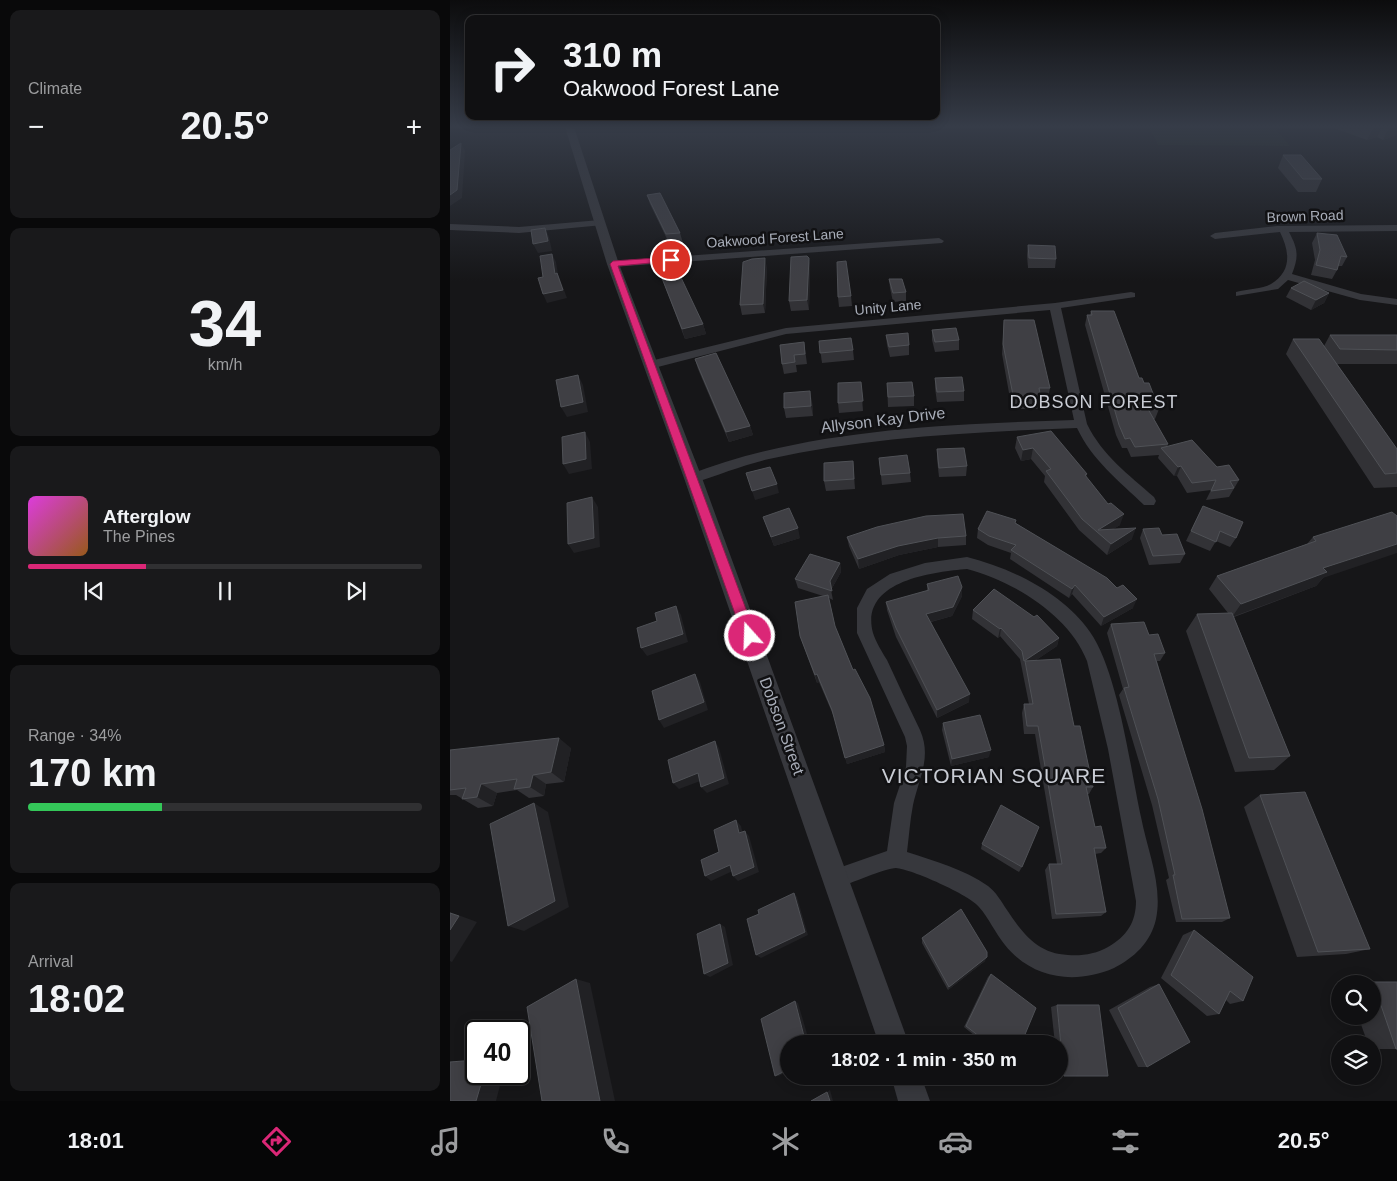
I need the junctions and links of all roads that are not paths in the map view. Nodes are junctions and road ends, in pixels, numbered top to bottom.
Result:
1 (586, 178) edge
2 (600, 223) junction
3 (450, 227) edge
4 (1397, 228) edge
5 (1283, 229) junction
6 (1215, 236) dead end
7 (939, 241) dead end
8 (613, 264) junction
9 (1286, 276) junction
10 (1240, 294) dead end
11 (1130, 295) dead end
12 (1397, 302) edge
13 (1055, 306) junction
14 (650, 365) junction
15 (1081, 424) junction
16 (692, 478) junction
17 (1149, 501) dead end
18 (896, 858) junction
19 (837, 878) junction
20 (891, 1035) edge
21 (909, 1085) edge
22 (914, 1101) edge

1 - 2 street, Dobson Street
2 - 3 street
2 - 8 street, Dobson Street
4 - 5 street, Brown Road
5 - 6 street, Brown Road
5 - 9 street
7 - 8 street, Oakwood Forest Lane
8 - 14 street, Dobson Street
9 - 10 street
9 - 12 street
11 - 13 street, Unity Lane
13 - 14 street, Unity Lane
13 - 15 street
14 - 16 street, Dobson Street
15 - 16 street, Allyson Kay Drive
15 - 17 street
16 - 19 street, Dobson Street
18 - 18 street
18 - 19 street
19 - 20 street, Dobson Street
21 - 22 street

